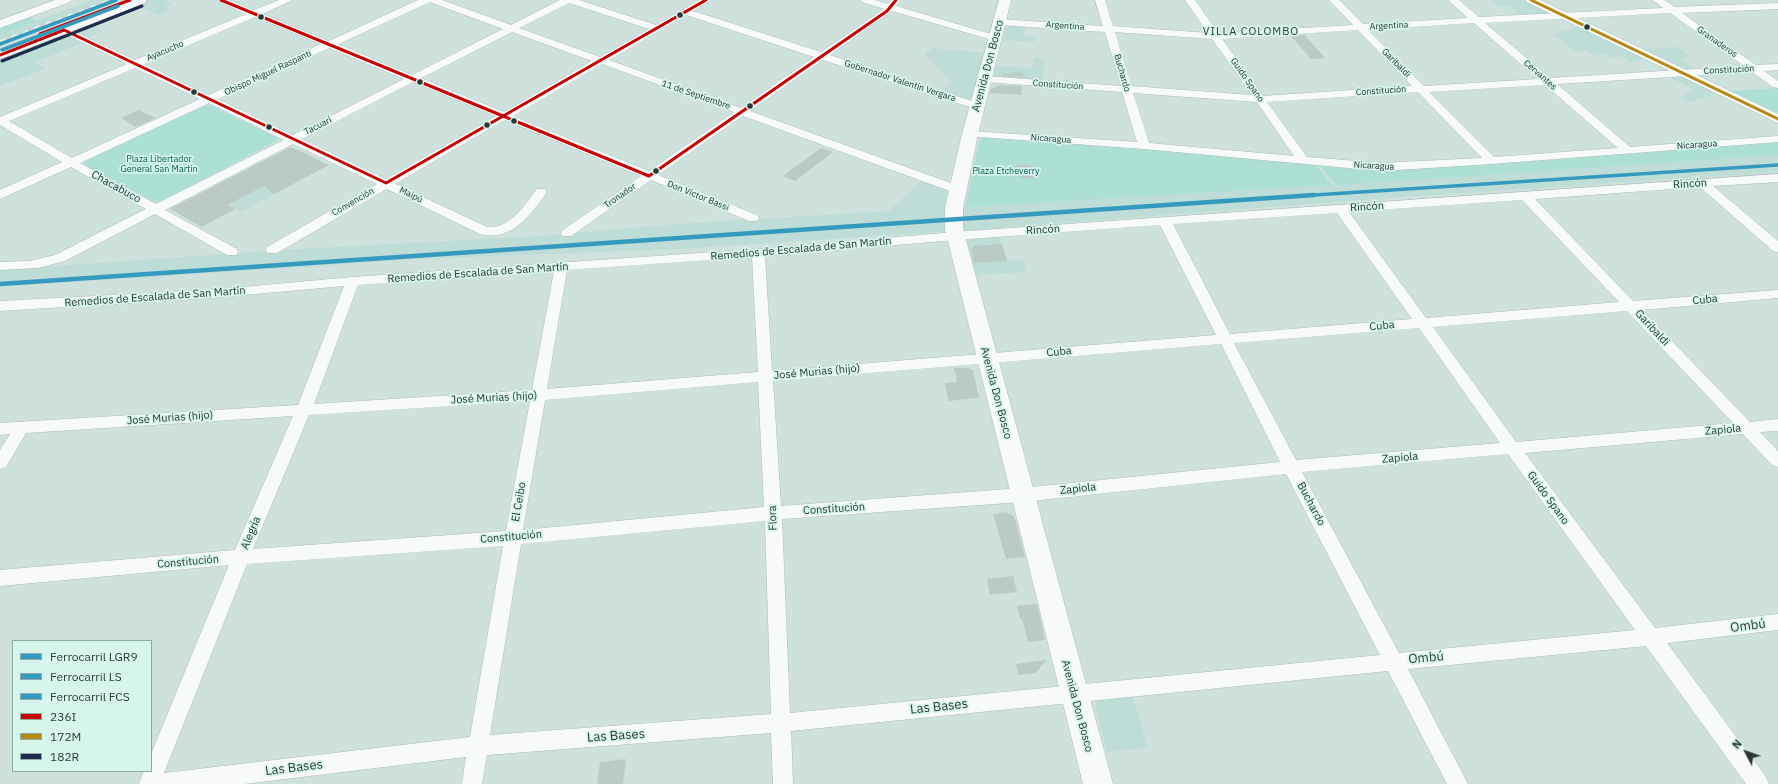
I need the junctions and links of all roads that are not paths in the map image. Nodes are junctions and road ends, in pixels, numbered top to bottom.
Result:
1 (66, 0) edge
2 (130, 0) edge
3 (140, 0) edge
4 (221, 0) edge
5 (286, 0) edge
6 (426, 0) edge
7 (433, 0) edge
8 (568, 0) edge
9 (706, 0) edge
10 (865, 0) edge
11 (1005, 0) edge
12 (1100, 0) edge
13 (1190, 0) edge
14 (1334, 0) edge
15 (1453, 0) edge
16 (1531, 0) edge
17 (1658, 0) edge
18 (1773, 0) edge
19 (893, 4) edge
20 (1778, 5) edge
21 (1673, 11) junction
22 (685, 12) junction
23 (255, 14) junction
24 (1562, 15) junction
25 (1477, 21) junction
26 (1000, 22) junction
27 (0, 24) edge
28 (510, 28) junction
29 (658, 28) junction
30 (1361, 28) junction
31 (1108, 29) junction
32 (64, 30) junction
33 (1216, 36) junction
34 (995, 38) junction
35 (329, 44) junction
36 (0, 50) edge
37 (0, 55) edge
38 (821, 56) junction
39 (600, 61) junction
40 (137, 63) junction
41 (1778, 67) edge
42 (1754, 68) junction
43 (1681, 72) junction
44 (411, 78) junction
45 (985, 79) junction
46 (1547, 81) junction
47 (1777, 85) dead end
48 (1422, 89) junction
49 (1126, 90) junction
50 (211, 99) junction
51 (1260, 99) junction
52 (977, 106) junction
53 (743, 111) junction
54 (502, 117) junction
55 (1778, 119) edge
56 (0, 120) edge
57 (970, 134) junction
58 (292, 139) junction
59 (1778, 139) edge
60 (1144, 146) junction
61 (1627, 150) junction
62 (1303, 160) junction
63 (1491, 161) junction
64 (72, 163) junction
65 (648, 176) junction
66 (1778, 178) edge
67 (386, 183) junction
68 (1702, 183) junction
69 (958, 190) junction
70 (541, 192) dead end
71 (0, 195) edge
72 (1525, 196) junction
73 (156, 210) junction
74 (1341, 210) junction
75 (753, 218) dead end
76 (1165, 222) junction
77 (567, 233) dead end
78 (955, 236) junction
79 (1778, 248) edge
80 (272, 250) dead end
81 (232, 252) dead end
82 (758, 253) junction
83 (0, 266) edge
84 (561, 268) junction
85 (353, 281) junction
86 (1778, 294) edge
87 (0, 306) edge
88 (1632, 306) junction
89 (1421, 323) junction
90 (1225, 339) junction
91 (987, 358) junction
92 (766, 376) junction
93 (538, 395) junction
94 (304, 409) junction
95 (1778, 425) edge
96 (22, 427) junction
97 (1746, 428) junction
98 (0, 429) edge
99 (1512, 449) junction
100 (1778, 461) edge
101 (0, 463) edge
102 (1291, 467) junction
103 (1022, 495) junction
104 (773, 513) junction
105 (513, 538) junction
106 (240, 558) junction
107 (0, 578) edge
108 (1778, 622) edge
109 (1650, 637) junction
110 (1394, 661) junction
111 (1073, 693) junction
112 (781, 723) junction
113 (479, 746) junction
114 (149, 784) edge
115 (159, 784) edge
116 (472, 784) edge
117 (783, 784) edge
118 (1098, 784) edge
119 (1458, 784) edge
120 (1759, 784) edge

1 - 27 street
2 - 36 main road
3 - 32 main road
4 - 23 street, Don Víctor Bassi
5 - 23 street, Ayacucho
6 - 35 street, Obispo Miguel Raspanti
7 - 28 street, 11 de Septiembre
8 - 28 street, Tacuarí
8 - 29 street
9 - 22 street, Convención
10 - 19 street
11 - 26 main road, Avenida Don Bosco
12 - 31 street, Buchardo
13 - 33 street, Guido Spano
14 - 30 street, Garibaldi
15 - 25 street, Cervantes
16 - 24 street
17 - 21 street, Granaderos
18 - 20 street
19 - 34 street
19 - 38 street, Tronador
20 - 21 street, Argentina
21 - 24 street, Argentina
21 - 42 street, Granaderos
22 - 29 street, Convención
22 - 38 street, Gobernador Valentín Vergara
23 - 35 street, Don Víctor Bassi
23 - 40 street, Ayacucho
24 - 25 street, Argentina
24 - 43 street
25 - 30 street, Argentina
25 - 46 street, Cervantes
26 - 31 street, Argentina
26 - 34 main road, Avenida Don Bosco
28 - 39 street, 11 de Septiembre
28 - 44 street, Tacuarí
29 - 39 street, Convención
30 - 33 street, Argentina
30 - 48 street, Garibaldi
31 - 33 street, Argentina
31 - 49 street, Buchardo
32 - 37 main road
32 - 40 street, Maipú
33 - 51 street, Guido Spano
34 - 45 main road, Avenida Don Bosco
35 - 44 street, Don Víctor Bassi
35 - 50 street, Obispo Miguel Raspanti
38 - 52 street, Gobernador Valentín Vergara
38 - 53 street, Tronador
39 - 53 street, 11 de Septiembre
39 - 54 street, Convención
40 - 50 street, Maipú
40 - 56 street, Ayacucho
41 - 42 street, Constitución
42 - 43 street, Constitución
42 - 47 street, Granaderos
43 - 46 street, Constitución
43 - 55 street
44 - 54 street, Don Víctor Bassi
44 - 58 street, Tacuarí
45 - 49 street, Constitución
45 - 52 main road, Avenida Don Bosco
46 - 48 street, Constitución
46 - 61 street, Cervantes
48 - 51 street, Constitución
48 - 63 street, Garibaldi
49 - 51 street, Constitución
49 - 60 street, Buchardo
50 - 58 street, Maipú
50 - 64 street, Obispo Miguel Raspanti
51 - 62 street, Guido Spano
52 - 57 main road, Avenida Don Bosco
53 - 65 street, Tronador
53 - 69 street, 11 de Septiembre
54 - 65 street, Don Víctor Bassi
54 - 67 street, Convención
56 - 64 street, Chacabuco
57 - 60 street, Nicaragua
57 - 69 main road, Avenida Don Bosco
58 - 67 street, Maipú
58 - 73 street, Tacuarí
59 - 61 street, Nicaragua
60 - 62 street, Nicaragua
61 - 63 street, Nicaragua
62 - 63 street, Nicaragua
64 - 71 street, Obispo Miguel Raspanti
64 - 73 street, Chacabuco
65 - 75 street, Don Víctor Bassi
65 - 77 street, Tronador
66 - 68 street, Rincón
67 - 70 street, Maipú
67 - 80 street, Convención
68 - 72 street, Rincón
68 - 79 street
69 - 78 main road, Avenida Don Bosco
72 - 74 street, Rincón
72 - 88 street, Garibaldi
73 - 81 street, Chacabuco
73 - 83 street, Tacuarí
74 - 76 street, Rincón
74 - 89 street, Guido Spano
76 - 78 street, Rincón
76 - 90 street, Buchardo
78 - 82 street, Remedios de Escalada de San Martín
78 - 91 main road, Avenida Don Bosco
82 - 84 street, Remedios de Escalada de San Martín
82 - 92 street, Flora
84 - 85 street, Remedios de Escalada de San Martín
84 - 93 street, El Ceibo
85 - 87 street, Remedios de Escalada de San Martín
85 - 94 street, Alegría
86 - 88 street, Cuba
88 - 89 street, Cuba
88 - 97 street, Garibaldi
89 - 90 street, Cuba
89 - 99 street, Guido Spano
90 - 91 street, Cuba
90 - 102 street, Buchardo
91 - 92 street, José Murias (hijo)
91 - 103 main road, Avenida Don Bosco
92 - 93 street, José Murias (hijo)
92 - 104 street, Flora
93 - 94 street, José Murias (hijo)
93 - 105 street, El Ceibo
94 - 96 street, José Murias (hijo)
94 - 106 street, Alegría
95 - 97 street, Zapiola
96 - 98 street, José Murias (hijo)
96 - 101 street
97 - 99 street, Zapiola
97 - 100 street, Garibaldi
99 - 102 street, Zapiola
99 - 109 street, Guido Spano
102 - 103 street, Zapiola
102 - 110 street, Buchardo
103 - 104 street, Constitución
103 - 111 main road, Avenida Don Bosco
104 - 105 street, Constitución
104 - 112 street, Flora
105 - 106 street, Constitución
105 - 113 street, El Ceibo
106 - 107 street, Constitución
106 - 114 street, Alegría
108 - 109 street, Ombú
109 - 110 street, Ombú
109 - 120 street, Guido Spano
110 - 111 street, Ombú
110 - 119 street, Buchardo
111 - 112 street, Las Bases
111 - 118 main road, Avenida Don Bosco
112 - 113 street, Las Bases
112 - 117 street, Flora
113 - 115 street, Las Bases
113 - 116 street, El Ceibo

